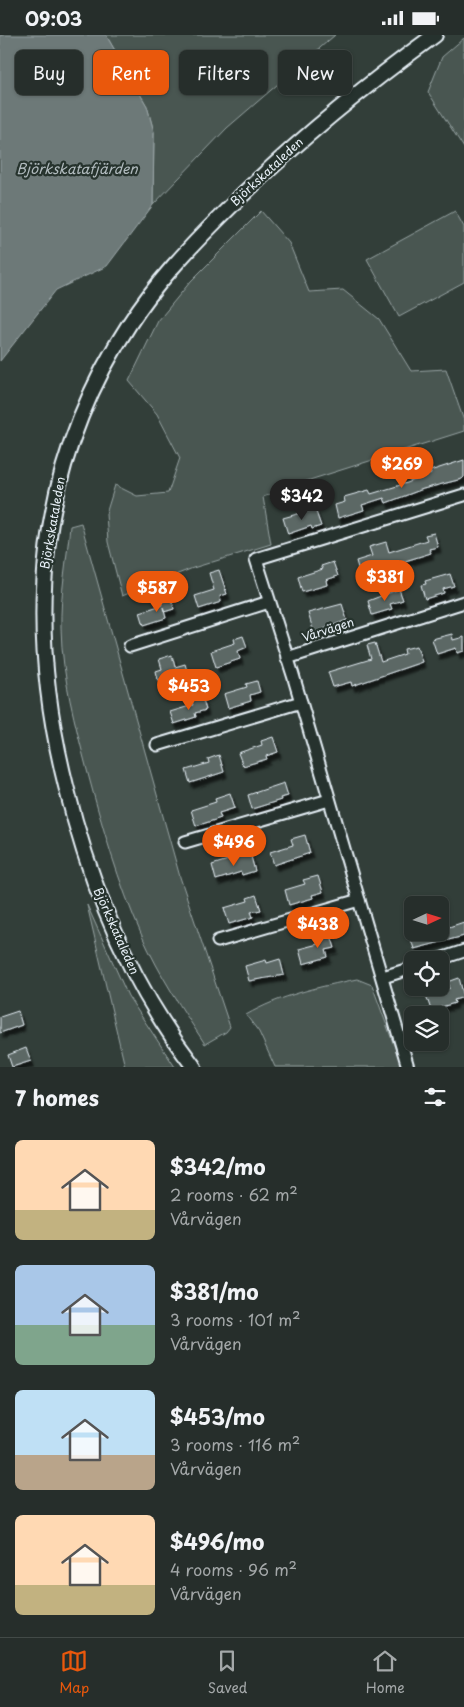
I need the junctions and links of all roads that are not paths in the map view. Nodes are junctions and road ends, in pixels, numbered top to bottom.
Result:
1 (435, 35) edge
2 (464, 495) edge
3 (269, 602) junction
4 (464, 602) edge
5 (130, 646) dead end
6 (287, 658) junction
7 (301, 702) junction
8 (157, 745) dead end
9 (329, 800) junction
10 (185, 842) dead end
11 (359, 900) junction
12 (218, 941) dead end
13 (464, 951) edge
14 (449, 956) edge
15 (404, 970) edge
16 (383, 977) junction
17 (194, 1067) edge
18 (408, 1067) edge

1 - 17 main road, Björkskataleden
2 - 3 street
3 - 5 street
3 - 6 street
4 - 6 street, Vårvägen
6 - 7 street
7 - 8 street
7 - 9 street
9 - 10 street
9 - 11 street
11 - 12 street
11 - 16 street
13 - 14 street
15 - 16 street
16 - 18 street

